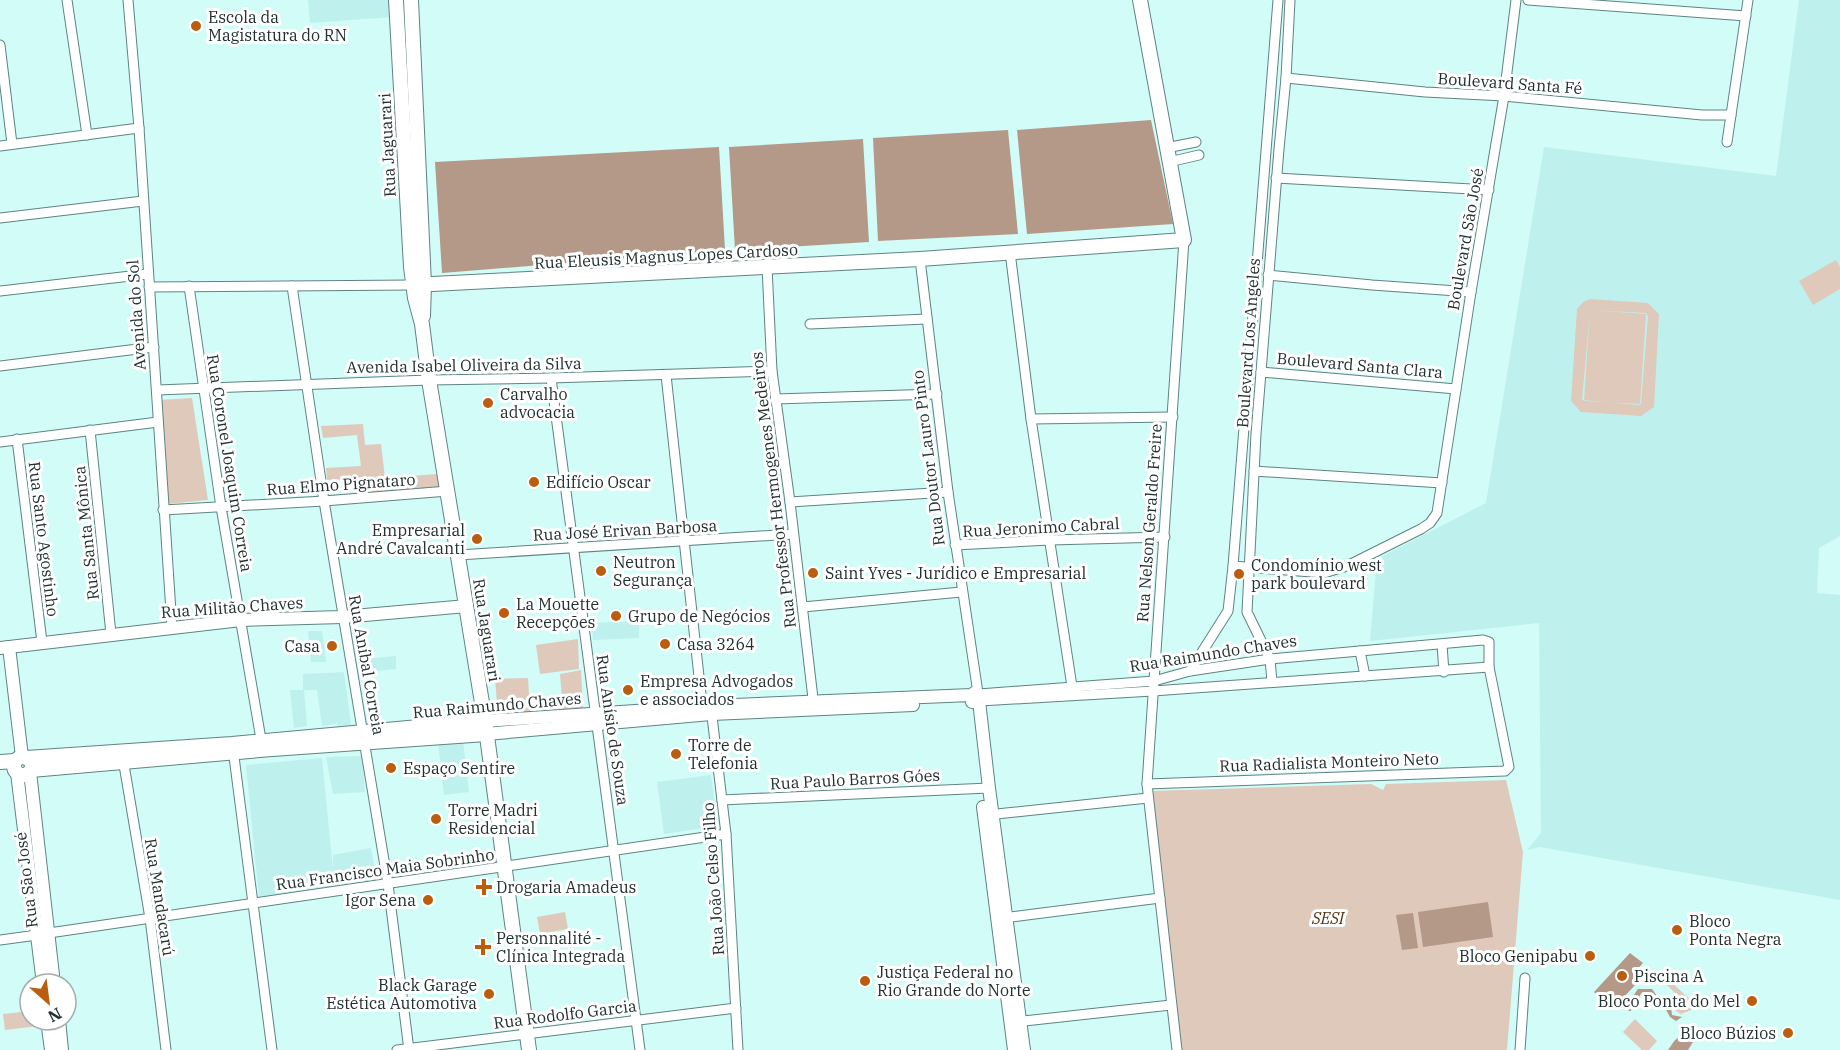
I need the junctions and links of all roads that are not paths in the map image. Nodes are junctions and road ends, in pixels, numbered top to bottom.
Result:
1 (67, 0) edge
2 (128, 0) edge
3 (396, 0) edge
4 (411, 0) edge
5 (1140, 0) edge
6 (1278, 0) edge
7 (1290, 0) edge
8 (1516, 0) edge
9 (1528, 0) edge
10 (1748, 0) edge
11 (1746, 16) junction
12 (0, 45) edge
13 (1286, 78) junction
14 (1504, 96) junction
15 (1269, 110) junction
16 (1282, 110) junction
17 (1731, 115) junction
18 (139, 128) junction
19 (87, 135) junction
20 (1196, 142) dead end
21 (1727, 142) dead end
22 (12, 144) junction
23 (0, 146) edge
24 (1265, 148) junction
25 (1278, 149) junction
26 (1167, 155) junction
27 (1199, 155) dead end
28 (1276, 178) junction
29 (1489, 190) junction
30 (143, 201) junction
31 (0, 218) edge
32 (1184, 240) junction
33 (1010, 252) junction
34 (920, 259) junction
35 (767, 267) junction
36 (148, 274) junction
37 (1268, 275) junction
38 (419, 285) junction
39 (149, 286) junction
40 (189, 286) junction
41 (292, 286) junction
42 (0, 291) edge
43 (1471, 292) junction
44 (1267, 304) junction
45 (1254, 306) junction
46 (927, 319) junction
47 (810, 324) dead end
48 (1251, 341) junction
49 (1264, 341) junction
50 (154, 347) junction
51 (0, 366) edge
52 (772, 372) junction
53 (1261, 372) junction
54 (666, 375) junction
55 (550, 378) junction
56 (429, 380) junction
57 (306, 385) junction
58 (202, 387) junction
59 (1455, 388) junction
60 (157, 390) junction
61 (937, 394) junction
62 (775, 399) junction
63 (1173, 417) junction
64 (1031, 419) junction
65 (158, 422) junction
66 (90, 430) junction
67 (17, 439) junction
68 (0, 442) edge
69 (1254, 471) junction
70 (1442, 483) junction
71 (448, 491) junction
72 (948, 492) junction
73 (324, 501) junction
74 (790, 502) junction
75 (221, 507) junction
76 (163, 510) junction
77 (794, 534) junction
78 (1165, 537) junction
79 (1050, 540) junction
80 (686, 542) junction
81 (955, 545) junction
82 (573, 547) junction
83 (458, 555) junction
84 (1233, 566) junction
85 (1248, 568) junction
86 (961, 592) junction
87 (467, 606) junction
88 (802, 607) junction
89 (1228, 611) junction
90 (1247, 612) junction
91 (342, 617) junction
92 (241, 620) junction
93 (172, 627) junction
94 (111, 634) junction
95 (42, 642) junction
96 (1442, 645) junction
97 (4, 647) edge
98 (1360, 651) junction
99 (1270, 659) junction
100 (1489, 667) junction
101 (1190, 671) junction
102 (1444, 672) junction
103 (1365, 676) junction
104 (1272, 682) junction
105 (1154, 686) junction
106 (1073, 692) junction
107 (975, 698) junction
108 (814, 705) junction
109 (707, 711) junction
110 (596, 719) junction
111 (486, 728) junction
112 (364, 738) junction
113 (262, 746) junction
114 (232, 748) junction
115 (123, 756) junction
116 (0, 762) edge
117 (22, 766) junction
118 (0, 773) edge
119 (1147, 784) junction
120 (985, 788) junction
121 (1148, 798) junction
122 (722, 800) junction
123 (988, 815) junction
124 (726, 834) junction
125 (614, 850) junction
126 (503, 867) junction
127 (387, 884) junction
128 (1160, 898) junction
129 (253, 903) junction
130 (150, 918) junction
131 (1002, 918) junction
132 (43, 934) junction
133 (0, 940) edge
134 (43, 972) edge
135 (51, 972) edge
136 (1525, 978) dead end
137 (1171, 1005) junction
138 (736, 1008) junction
139 (636, 1020) junction
140 (1015, 1022) junction
141 (49, 1032) edge
142 (60, 1032) edge
143 (527, 1034) junction
144 (409, 1049) edge
145 (51, 1050) edge
146 (62, 1050) edge
147 (166, 1050) edge
148 (272, 1050) edge
149 (397, 1050) edge
150 (529, 1050) edge
151 (640, 1050) edge
152 (738, 1050) edge
153 (1014, 1050) edge
154 (1024, 1050) edge
155 (1177, 1050) edge
156 (1520, 1050) edge

1 - 19 street
2 - 18 street, Avenida do Sol
3 - 38 main road, Rua Jaguarari
4 - 38 main road, Rua Jaguarari
5 - 26 main road, Rua Nelson Geraldo Freire
6 - 15 street, Boulevard Los Angeles
7 - 13 street, Boulevard Los Angeles
8 - 14 street, Boulevard São José
9 - 11 street
10 - 11 street
11 - 17 street
12 - 22 street
13 - 14 street, Boulevard Santa Fé
13 - 16 street, Boulevard Los Angeles
14 - 17 street, Boulevard Santa Fé
14 - 29 street, Boulevard São José
15 - 16 street
15 - 24 street, Boulevard Los Angeles
16 - 25 street, Boulevard Los Angeles
17 - 21 street
18 - 19 street
18 - 30 street, Avenida do Sol
19 - 22 street
20 - 26 street
22 - 23 street
24 - 25 street
24 - 45 street, Boulevard Los Angeles
25 - 28 street, Boulevard Los Angeles
26 - 27 street
26 - 32 main road, Rua Nelson Geraldo Freire
28 - 29 street
28 - 37 street, Boulevard Los Angeles
29 - 43 street, Boulevard São José
30 - 31 street
30 - 36 street, Avenida do Sol
32 - 33 main road, Rua Eleusis Magnus Lopes Cardoso
32 - 63 street, Rua Nelson Geraldo Freire
33 - 34 main road, Rua Eleusis Magnus Lopes Cardoso
33 - 64 street
34 - 35 main road, Rua Eleusis Magnus Lopes Cardoso
34 - 46 street, Rua Doutor Lauro Pinto
35 - 38 main road, Rua Eleusis Magnus Lopes Cardoso
35 - 52 street, Rua Professor Hermogenes Medeiros
36 - 39 street, Avenida do Sol
36 - 42 street
37 - 43 street
37 - 44 street, Boulevard Los Angeles
38 - 41 street, Rua Eleusis Magnus Lopes Cardoso
38 - 56 main road, Rua Jaguarari
39 - 40 street, Rua Eleusis Magnus Lopes Cardoso
39 - 50 street, Avenida do Sol
40 - 41 street, Rua Eleusis Magnus Lopes Cardoso
40 - 58 street, Rua Coronel Joaquim Correia
41 - 57 street, Rua Aníbal Correia
43 - 59 street, Boulevard São José
44 - 45 street
44 - 49 street, Boulevard Los Angeles
45 - 48 street, Boulevard Los Angeles
46 - 47 street
46 - 61 street, Rua Doutor Lauro Pinto
48 - 49 street
48 - 84 street, Boulevard Los Angeles
49 - 53 street, Boulevard Los Angeles
50 - 51 street
50 - 60 street, Avenida do Sol
52 - 54 street, Avenida Isabel Oliveira da Silva
52 - 62 street, Rua Professor Hermogenes Medeiros
53 - 59 street, Boulevard Santa Clara
53 - 69 street, Boulevard Los Angeles
54 - 55 street, Avenida Isabel Oliveira da Silva
54 - 80 street, Rua João Celso Filho
55 - 56 street, Avenida Isabel Oliveira da Silva
55 - 82 street, Rua Anísio de Souza
56 - 57 street, Avenida Isabel Oliveira da Silva
56 - 71 main road, Rua Jaguarari
57 - 58 street, Avenida Isabel Oliveira da Silva
57 - 73 street, Rua Aníbal Correia
58 - 60 street, Avenida Isabel Oliveira da Silva
58 - 75 street, Rua Coronel Joaquim Correia
59 - 70 street, Boulevard São José
60 - 65 street, Avenida do Sol
61 - 62 street
61 - 72 street, Rua Doutor Lauro Pinto
62 - 74 street, Rua Professor Hermogenes Medeiros
63 - 64 street
63 - 78 street, Rua Nelson Geraldo Freire
64 - 79 street
65 - 66 street
65 - 76 street, Avenida do Sol
66 - 67 street
66 - 94 street, Rua Santa Mônica
67 - 68 street
67 - 95 street, Rua Santo Agostinho
69 - 70 street
69 - 85 street, Boulevard Los Angeles
70 - 85 street, Boulevard São José
71 - 73 street, Rua Elmo Pignataro
71 - 83 main road, Rua Jaguarari
72 - 74 street
72 - 81 street, Rua Doutor Lauro Pinto
73 - 75 street, Rua Elmo Pignataro
73 - 91 street, Rua Aníbal Correia
74 - 77 street, Rua Professor Hermogenes Medeiros
75 - 76 street, Rua Elmo Pignataro
75 - 92 street, Rua Coronel Joaquim Correia
76 - 93 street, Avenida do Sol
77 - 80 street, Rua José Erivan Barbosa
77 - 88 street, Rua Professor Hermogenes Medeiros
78 - 79 street, Rua Jeronimo Cabral
78 - 105 street, Rua Nelson Geraldo Freire
79 - 81 street, Rua Jeronimo Cabral
79 - 106 street
80 - 82 street, Rua José Erivan Barbosa
80 - 109 street, Rua João Celso Filho
81 - 86 street, Rua Doutor Lauro Pinto
82 - 83 street, Rua José Erivan Barbosa
82 - 110 street, Rua Anísio de Souza
83 - 87 main road, Rua Jaguarari
84 - 85 street, Boulevard São José
84 - 89 street, Boulevard Los Angeles
85 - 90 street, Boulevard Los Angeles
86 - 88 street
86 - 107 street, Rua Doutor Lauro Pinto
87 - 91 street, Rua Militão Chaves
87 - 111 main road, Rua Jaguarari
88 - 108 street, Rua Professor Hermogenes Medeiros
89 - 90 street
89 - 101 street, Boulevard Los Angeles
90 - 99 street, Boulevard Los Angeles
91 - 92 street, Rua Militão Chaves
91 - 112 street, Rua Aníbal Correia
92 - 93 street, Rua Militão Chaves
92 - 113 street, Rua Coronel Joaquim Correia
93 - 94 street, Rua Militão Chaves
94 - 95 street, Rua Militão Chaves
95 - 97 street, Rua Militão Chaves
96 - 98 street, Rua Raimundo Chaves
96 - 100 street, Rua Raimundo Chaves
96 - 102 street
97 - 117 street, Rua São José
98 - 99 street, Rua Raimundo Chaves
98 - 103 street
99 - 101 street, Rua Raimundo Chaves
99 - 104 street, Boulevard Los Angeles
100 - 102 street, Rua Raimundo Chaves
100 - 119 street, Rua Radialista Monteiro Neto
101 - 105 street, Rua Raimundo Chaves
102 - 103 street, Rua Raimundo Chaves
103 - 104 street, Rua Raimundo Chaves
104 - 105 street, Rua Raimundo Chaves
105 - 106 street, Rua Raimundo Chaves
105 - 119 street, Rua Nelson Geraldo Freire
106 - 107 street, Rua Raimundo Chaves
107 - 108 street, Rua Raimundo Chaves
107 - 120 street, Rua Doutor Lauro Pinto
108 - 109 street, Rua Raimundo Chaves
109 - 110 street, Rua Raimundo Chaves
109 - 122 street, Rua João Celso Filho
110 - 111 street, Rua Raimundo Chaves
110 - 125 street, Rua Anísio de Souza
111 - 112 main road, Rua Raimundo Chaves
111 - 126 main road, Rua Jaguarari
112 - 113 main road, Rua Raimundo Chaves
112 - 127 street, Rua Aníbal Correia
113 - 114 main road, Rua Raimundo Chaves
114 - 115 main road, Rua Raimundo Chaves
114 - 129 street
115 - 117 main road, Rua Raimundo Chaves
115 - 130 street, Rua Mandacarú
116 - 117 main road, Rua Raimundo Chaves
117 - 118 main road, Rua Raimundo Chaves
117 - 132 street, Rua São José
119 - 121 street, Rua Nelson Geraldo Freire
120 - 122 street, Rua Paulo Barros Góes
120 - 123 street, Rua Doutor Lauro Pinto
121 - 123 street
121 - 128 street, Rua Nelson Geraldo Freire
122 - 124 street, Rua João Celso Filho
123 - 131 street, Rua Doutor Lauro Pinto
124 - 125 street, Rua Francisco Maia Sobrinho
124 - 138 street, Rua João Celso Filho
125 - 126 street, Rua Francisco Maia Sobrinho
125 - 139 street, Rua Anísio de Souza
126 - 127 street, Rua Francisco Maia Sobrinho
126 - 143 main road, Rua Jaguarari
127 - 129 street, Rua Francisco Maia Sobrinho
127 - 144 street, Rua Aníbal Correia
128 - 131 street
128 - 137 street, Rua Nelson Geraldo Freire
129 - 130 street, Rua Francisco Maia Sobrinho
129 - 148 street
130 - 132 street, Rua Francisco Maia Sobrinho
130 - 147 street, Rua Mandacarú
131 - 140 street, Rua Doutor Lauro Pinto
132 - 133 street, Rua Francisco Maia Sobrinho
132 - 134 street, Rua São José
132 - 135 street, Rua São José
136 - 156 street
137 - 140 street
137 - 155 street, Rua Nelson Geraldo Freire
138 - 139 street, Rua Rodolfo Garcia
138 - 152 street, Rua João Celso Filho
139 - 143 street, Rua Rodolfo Garcia
139 - 151 street, Rua Anísio de Souza
140 - 153 street, Rua Doutor Lauro Pinto
140 - 154 street, Rua Doutor Lauro Pinto
141 - 145 street
142 - 146 street
143 - 144 street, Rua Rodolfo Garcia
143 - 150 main road, Rua Jaguarari
144 - 149 street, Rua Rodolfo Garcia

